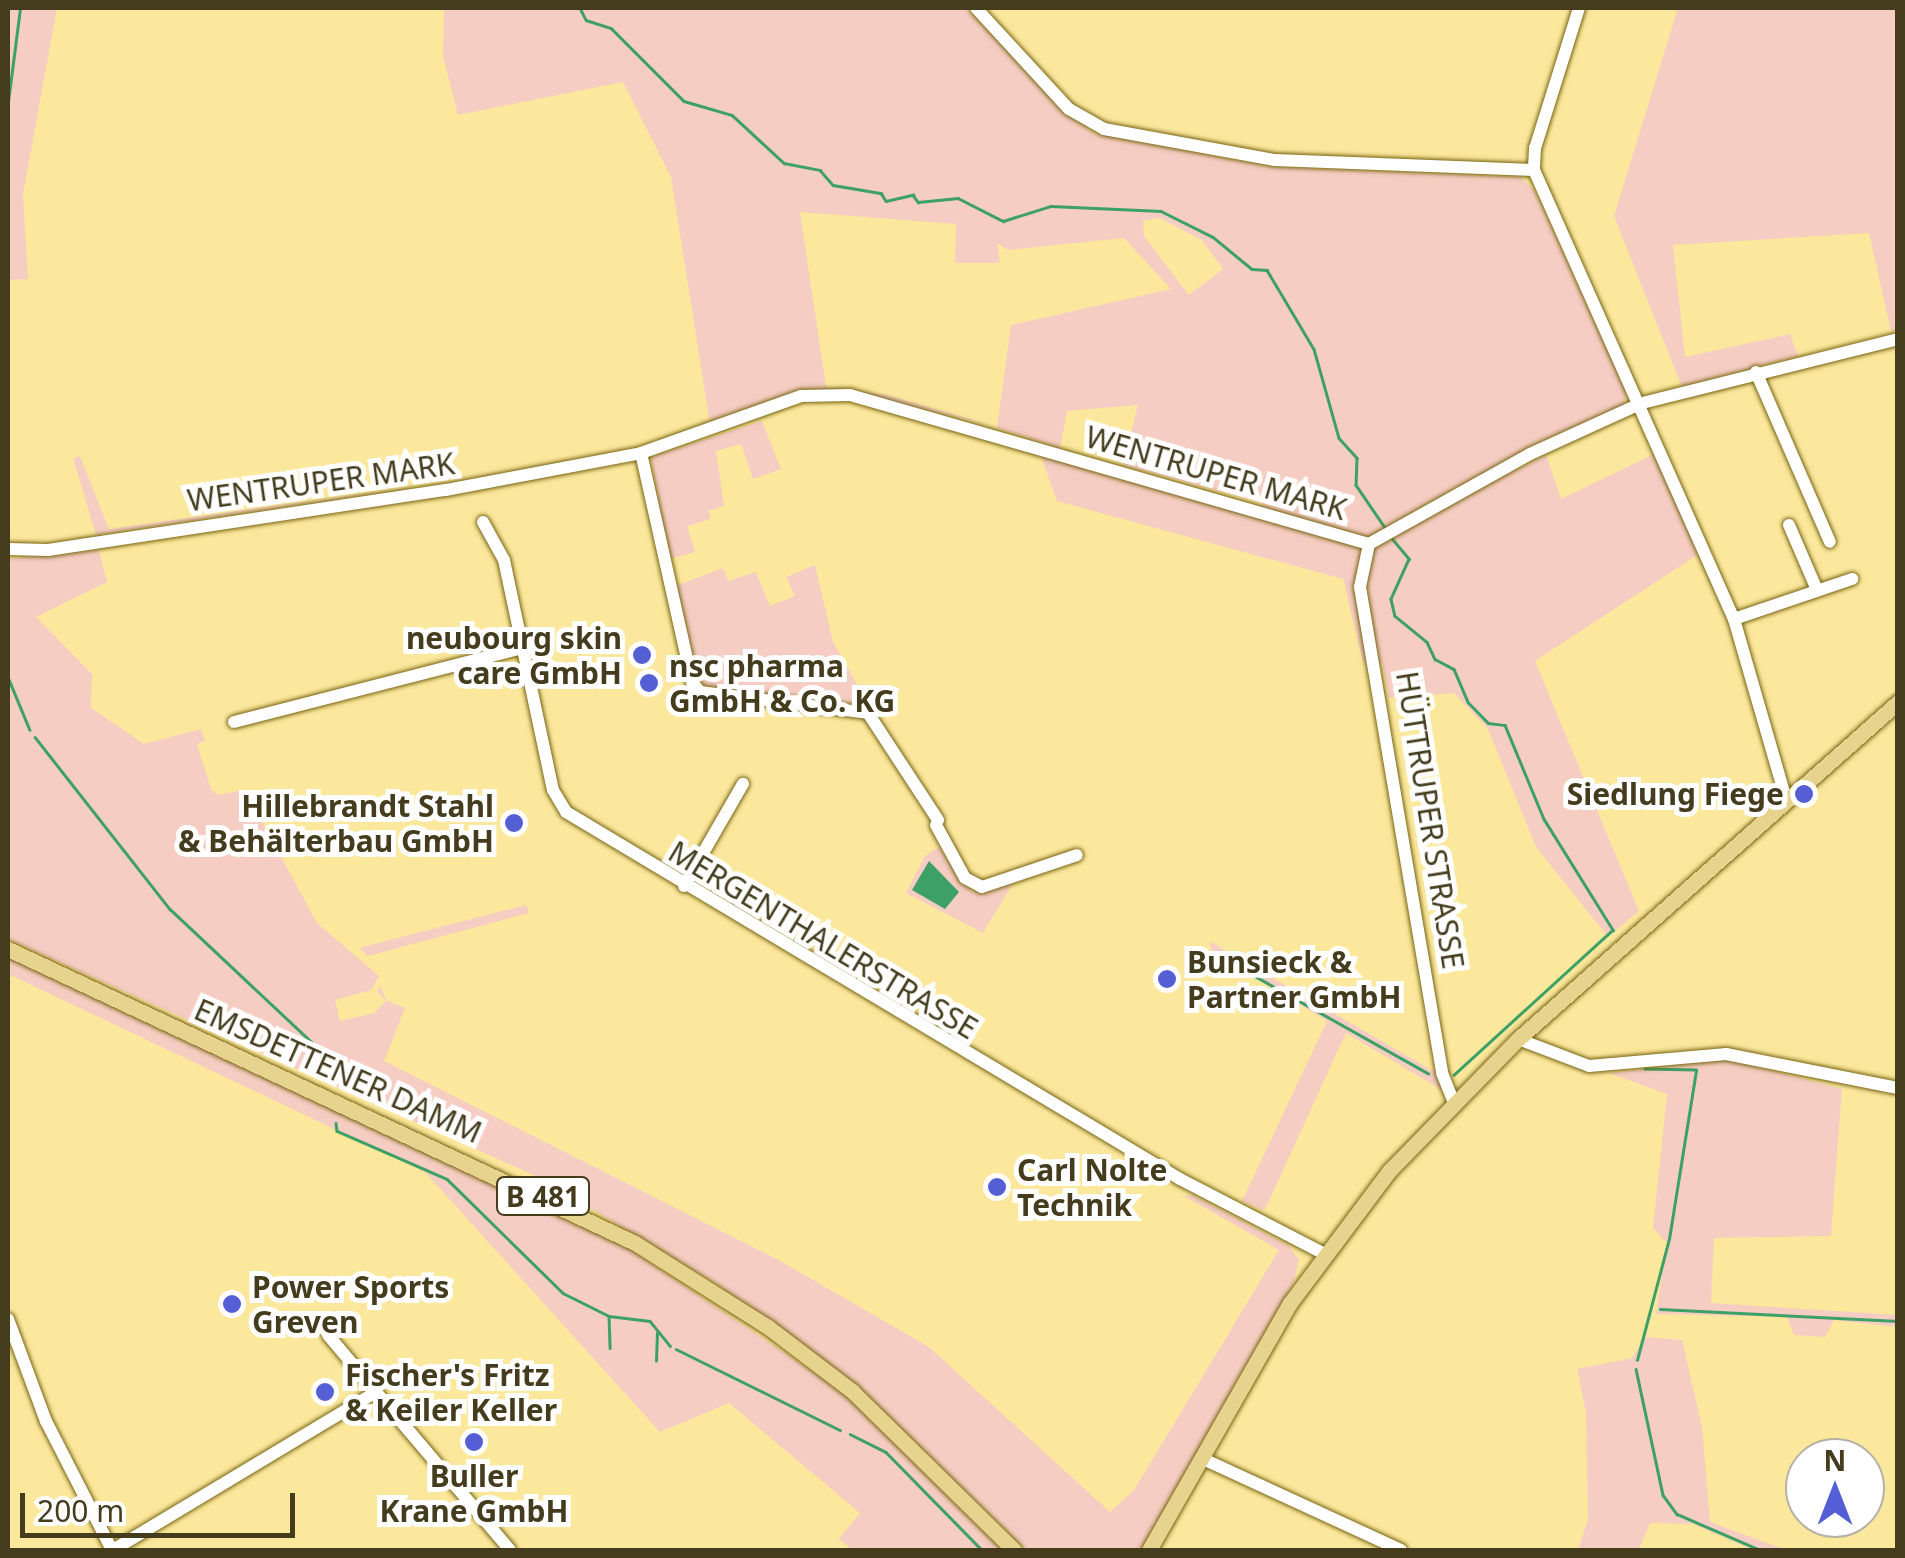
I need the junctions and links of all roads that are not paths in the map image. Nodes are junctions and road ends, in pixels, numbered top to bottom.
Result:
1 (976, 8) edge
2 (1579, 8) edge
3 (1534, 170) junction
4 (1898, 338) edge
5 (1756, 372) junction
6 (1642, 403) junction
7 (641, 453) junction
8 (482, 522) dead end
9 (1790, 526) dead end
10 (1830, 542) dead end
11 (1369, 544) junction
12 (8, 549) edge
13 (1852, 579) dead end
14 (1817, 590) junction
15 (1734, 619) junction
16 (522, 648) junction
17 (1898, 702) edge
18 (234, 722) dead end
19 (743, 784) dead end
20 (1786, 800) junction
21 (1077, 855) dead end
22 (684, 886) junction
23 (8, 949) edge
24 (1518, 1039) junction
25 (1898, 1088) edge
26 (1454, 1103) junction
27 (1323, 1253) junction
28 (8, 1319) edge
29 (328, 1336) dead end
30 (376, 1392) junction
31 (1202, 1458) junction
32 (112, 1550) edge
33 (510, 1550) edge
34 (1014, 1550) edge
35 (1149, 1550) edge
36 (1400, 1550) edge

1 - 3 street
2 - 3 street
3 - 6 street
4 - 5 street, WENTRUPER MARK
5 - 6 street, WENTRUPER MARK
5 - 10 street
6 - 11 street, WENTRUPER MARK
6 - 15 street
7 - 11 street, WENTRUPER MARK
7 - 12 street, WENTRUPER MARK
7 - 21 street
8 - 16 street, MERGENTHALERSTRASSE
9 - 14 street
11 - 26 street, HÜTTRUPER STRASSE
13 - 14 street
14 - 15 street
15 - 20 street
16 - 18 street
16 - 22 street, MERGENTHALERSTRASSE
17 - 20 main road
19 - 22 street
20 - 24 main road
22 - 27 street, MERGENTHALERSTRASSE
23 - 34 main road, EMSDETTENER DAMM / B 481
24 - 25 street
24 - 26 main road
26 - 27 main road
27 - 31 main road
28 - 32 street
29 - 30 street
30 - 32 street
30 - 33 street
31 - 35 main road
31 - 36 street

